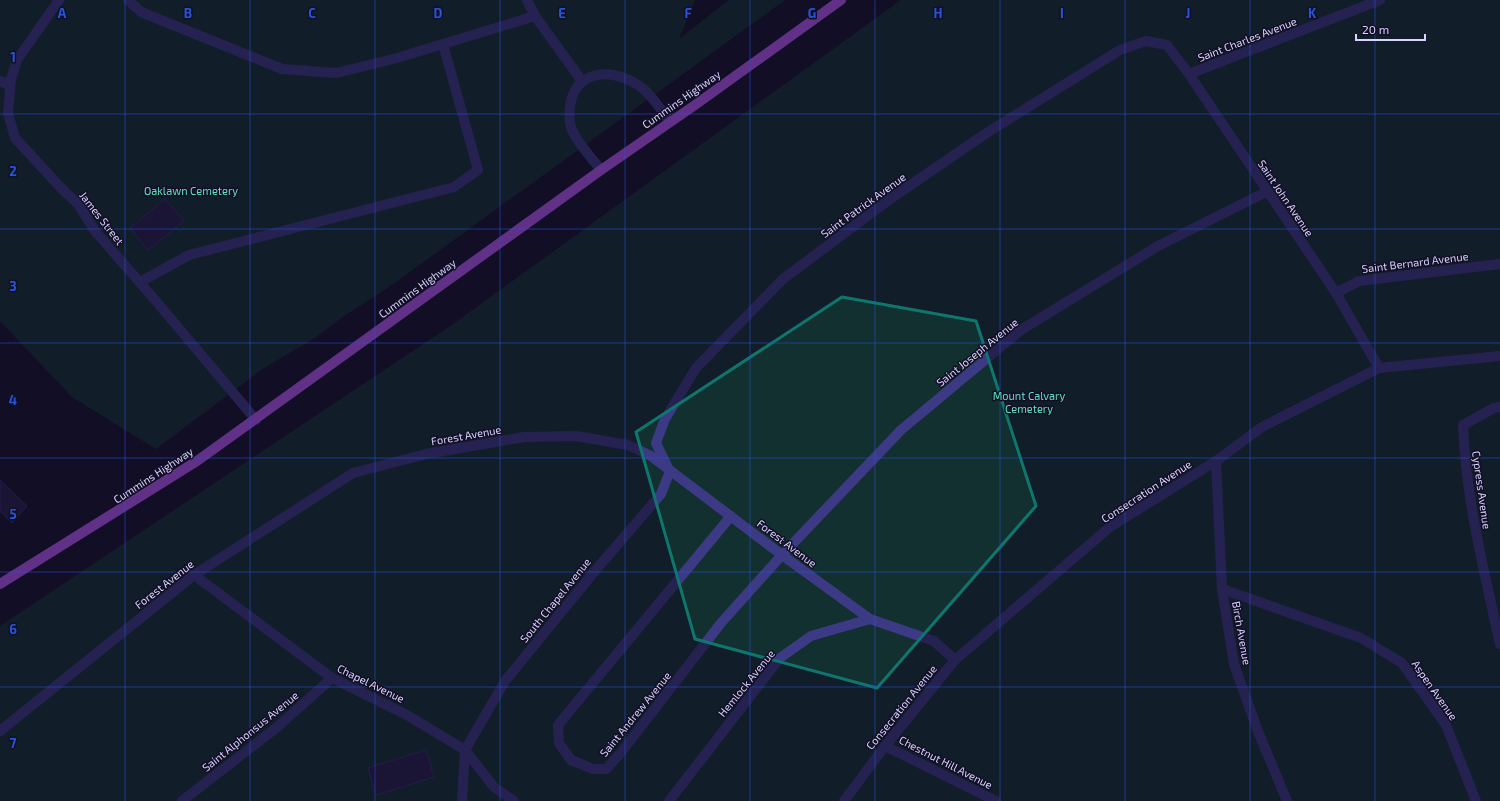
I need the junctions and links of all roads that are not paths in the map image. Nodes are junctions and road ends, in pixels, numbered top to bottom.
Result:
1 (59, 0) edge
2 (128, 0) edge
3 (527, 0) edge
4 (841, 0) edge
5 (1380, 0) edge
6 (535, 16) junction
7 (443, 44) junction
8 (1167, 45) joint
9 (1189, 74) junction
10 (0, 81) edge
11 (582, 81) junction
12 (10, 85) junction
13 (670, 122) junction
14 (601, 170) junction
15 (1266, 192) junction
16 (1500, 264) edge
17 (140, 282) junction
18 (1336, 294) junction
19 (1500, 356) edge
20 (1379, 368) junction
21 (1500, 407) edge
22 (256, 420) junction
23 (1216, 461) junction
24 (670, 471) junction
25 (731, 516) junction
26 (782, 555) junction
27 (194, 575) junction
28 (0, 584) edge
29 (1222, 589) junction
30 (870, 619) junction
31 (1500, 644) edge
32 (955, 660) junction
33 (332, 678) junction
34 (0, 731) edge
35 (885, 746) junction
36 (466, 750) junction
37 (182, 801) edge
38 (462, 801) edge
39 (514, 801) edge
40 (668, 801) edge
41 (844, 801) edge
42 (996, 801) edge
43 (1287, 801) edge
44 (1476, 801) edge

1 - 12 street, James Street
2 - 7 street
3 - 6 street
4 - 13 main road, Cummins Highway
5 - 9 street, Saint Charles Avenue
6 - 7 street
6 - 11 street
7 - 17 street
8 - 9 street, Saint John Avenue
8 - 24 street, Saint Patrick Avenue
9 - 15 street, Saint John Avenue
10 - 12 street
11 - 13 street
11 - 14 street
12 - 17 street, James Street
13 - 14 main road, Cummins Highway
14 - 22 main road, Cummins Highway
15 - 18 street, Saint John Avenue
15 - 26 street, Saint Joseph Avenue
16 - 18 street, Saint Bernard Avenue
17 - 22 street, James Street
18 - 20 street, Saint John Avenue
19 - 20 street, Consecration Avenue
20 - 23 street, Consecration Avenue
21 - 31 street, Cypress Avenue
22 - 28 main road, Cummins Highway
23 - 29 street, Birch Avenue
23 - 32 street, Consecration Avenue
24 - 25 street, Forest Avenue
24 - 27 street, Forest Avenue
24 - 36 street, South Chapel Avenue
25 - 26 street, Forest Avenue
25 - 26 street, Saint Andrew Avenue
26 - 30 street, Forest Avenue
27 - 33 street, Chapel Avenue
27 - 34 street, Forest Avenue
29 - 43 street, Birch Avenue
29 - 44 street, Aspen Avenue
30 - 32 street, Forest Avenue
30 - 40 street, Hemlock Avenue
32 - 35 street, Consecration Avenue
33 - 36 street, Chapel Avenue
33 - 37 street, Saint Alphonsus Avenue
35 - 41 street, Consecration Avenue
35 - 42 street, Chestnut Hill Avenue
36 - 38 street
36 - 39 street, Chapel Avenue

